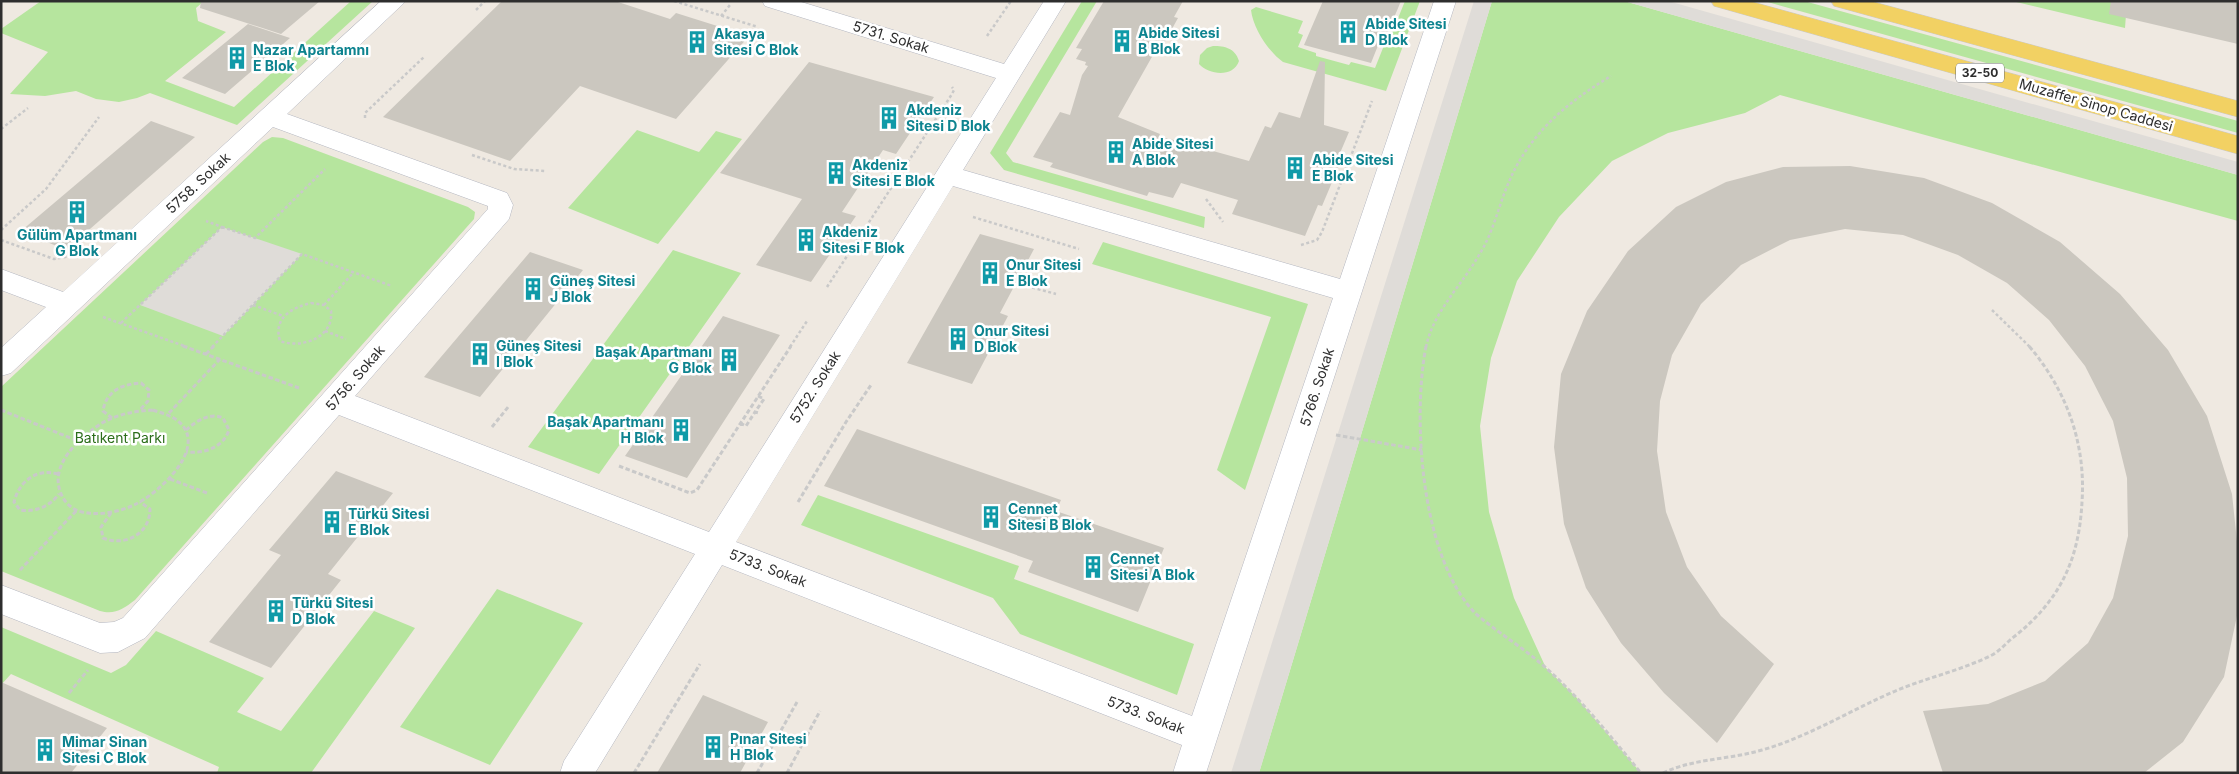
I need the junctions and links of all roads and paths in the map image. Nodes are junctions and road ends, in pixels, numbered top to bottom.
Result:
1 (395, 1) edge
2 (485, 1) edge
3 (674, 1) edge
4 (773, 1) edge
5 (1011, 1) edge
6 (1055, 1) edge
7 (1445, 1) edge
8 (1722, 1) edge
9 (1842, 1) edge
10 (730, 5) dead end
11 (476, 10) dead end
12 (721, 16) junction
13 (767, 30) dead end
14 (984, 36) dead end
15 (425, 56) dead end
16 (1010, 74) junction
17 (1612, 76) dead end
18 (950, 86) dead end
19 (1372, 101) dead end
20 (28, 108) dead end
21 (2238, 109) edge
22 (99, 117) dead end
23 (269, 117) junction
24 (374, 122) dead end
25 (1, 129) edge
26 (2238, 145) edge
27 (467, 154) dead end
28 (331, 163) dead end
29 (546, 171) dead end
30 (947, 175) junction
31 (1206, 199) dead end
32 (973, 218) dead end
33 (203, 220) dead end
34 (1229, 224) dead end
35 (222, 227) junction
36 (1, 230) edge
37 (1, 240) edge
38 (1295, 244) dead end
39 (1079, 248) dead end
40 (77, 255) dead end
41 (353, 272) junction
42 (1, 279) edge
43 (1027, 286) dead end
44 (396, 287) dead end
45 (827, 287) dead end
46 (1348, 292) junction
47 (1056, 294) dead end
48 (68, 304) junction
49 (253, 305) junction
50 (324, 305) junction
51 (1992, 310) dead end
52 (283, 316) junction
53 (807, 321) dead end
54 (121, 323) junction
55 (206, 354) junction
56 (220, 359) junction
57 (1, 365) edge
58 (871, 385) dead end
59 (758, 396) junction
60 (335, 401) junction
61 (509, 406) dead end
62 (1, 410) edge
63 (139, 411) junction
64 (755, 412) junction
65 (169, 413) junction
66 (764, 415) dead end
67 (112, 418) junction
68 (740, 423) junction
69 (186, 430) junction
70 (489, 432) dead end
71 (1302, 434) junction
72 (78, 441) junction
73 (1422, 450) junction
74 (186, 452) junction
75 (619, 466) dead end
76 (59, 474) junction
77 (170, 479) junction
78 (59, 494) junction
79 (215, 497) dead end
80 (140, 502) junction
81 (798, 502) dead end
82 (77, 510) junction
83 (111, 512) junction
84 (715, 548) junction
85 (8, 588) edge
86 (700, 664) dead end
87 (92, 665) dead end
88 (68, 693) dead end
89 (797, 702) dead end
90 (820, 711) dead end
91 (1202, 736) junction
92 (576, 773) edge
93 (634, 773) edge
94 (757, 773) edge
95 (787, 773) edge
96 (1189, 773) edge
97 (1641, 773) edge
98 (1663, 773) edge

1 - 23 street, 5758. Sokak
2 - 11 path
3 - 12 path
4 - 16 street, 5731. Sokak
5 - 14 path
6 - 16 street, 5752. Sokak
7 - 46 street, 5766. Sokak
8 - 26 main road, Muzaffer Sinop Caddesi / 32-50
9 - 21 main road, 32-50
10 - 12 path
12 - 13 path
15 - 24 path
16 - 30 street, 5752. Sokak
17 - 73 path
18 - 45 path
19 - 38 path
20 - 25 path
22 - 36 path
23 - 48 street, 5758. Sokak
23 - 60 street, 5756. Sokak
27 - 29 path
28 - 35 path
30 - 46 street
30 - 84 street, 5752. Sokak
31 - 34 path
32 - 39 path
33 - 35 path
35 - 54 path
37 - 40 path
41 - 44 path
41 - 49 path
41 - 50 path
42 - 48 street
43 - 47 path
46 - 71 street, 5766. Sokak
48 - 54 path
48 - 57 street, 5758. Sokak
49 - 52 path
49 - 55 path
50 - 52 path
50 - 52 path
51 - 98 path
53 - 59 path
54 - 55 path
55 - 56 path
56 - 60 path
56 - 65 path
58 - 81 path
59 - 64 path
59 - 68 path
60 - 84 street, 5733. Sokak
60 - 85 street, 5756. Sokak
61 - 70 path
62 - 72 path
63 - 65 path
63 - 67 path
63 - 67 path
64 - 66 path
64 - 68 path
65 - 69 path
67 - 72 path
68 - 75 path
69 - 74 path
69 - 74 path
71 - 73 path
71 - 91 street, 5766. Sokak
72 - 76 path
73 - 97 path
74 - 77 path
76 - 78 path
76 - 78 path
77 - 79 path
77 - 80 path
78 - 82 path
80 - 83 path
80 - 83 path
82 - 83 path
82 - 85 path
84 - 91 street, 5733. Sokak
84 - 92 street, 5752. Sokak
86 - 93 path
87 - 88 path
89 - 94 path
90 - 95 path
91 - 96 street, 5766. Sokak

